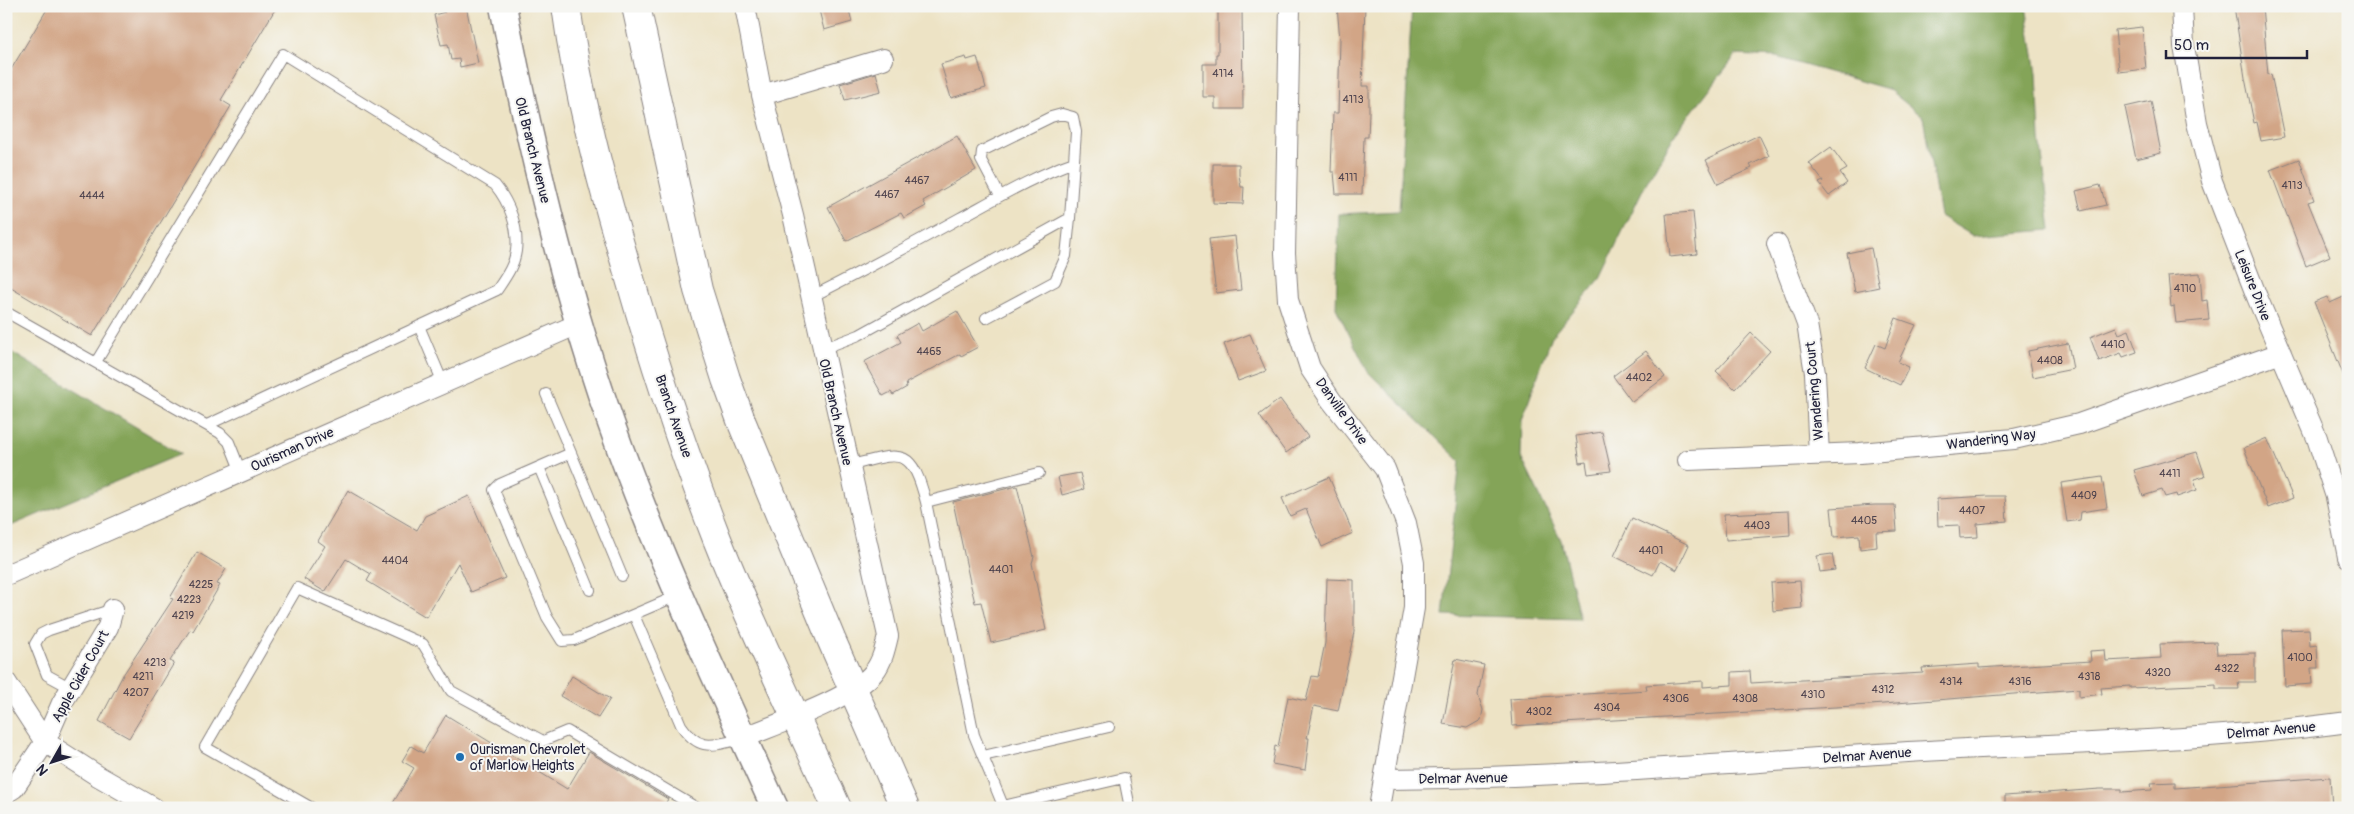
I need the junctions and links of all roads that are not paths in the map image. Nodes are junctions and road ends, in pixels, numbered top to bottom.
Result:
1 (503, 6) edge
2 (566, 6) edge
3 (636, 6) edge
4 (745, 6) edge
5 (1290, 6) edge
6 (2182, 6) edge
7 (883, 59) dead end
8 (762, 96) junction
9 (1074, 162) junction
10 (1000, 196) junction
11 (1070, 218) junction
12 (1777, 244) dead end
13 (810, 297) junction
14 (6, 312) edge
15 (986, 318) dead end
16 (578, 324) junction
17 (419, 326) junction
18 (822, 348) junction
19 (2281, 353) junction
20 (96, 362) junction
21 (443, 383) junction
22 (546, 394) dead end
23 (207, 425) junction
24 (571, 453) junction
25 (1819, 455) junction
26 (1688, 460) dead end
27 (848, 466) junction
28 (539, 468) junction
29 (241, 472) junction
30 (1040, 473) dead end
31 (926, 502) junction
32 (2348, 556) edge
33 (6, 575) edge
34 (622, 576) dead end
35 (590, 590) dead end
36 (680, 594) junction
37 (113, 609) joint
38 (634, 615) junction
39 (6, 682) edge
40 (71, 688) junction
41 (853, 691) junction
42 (796, 716) junction
43 (2348, 722) edge
44 (1109, 727) dead end
45 (743, 738) junction
46 (45, 742) junction
47 (983, 756) junction
48 (1386, 779) junction
49 (9, 786) edge
50 (1004, 807) edge
51 (154, 808) edge
52 (312, 808) edge
53 (697, 808) edge
54 (775, 808) edge
55 (837, 808) edge
56 (905, 808) edge
57 (1130, 808) edge
58 (1379, 808) edge

1 - 16 street, Old Branch Avenue
2 - 42 highway, Branch Avenue
3 - 41 highway
4 - 8 street, Old Branch Avenue
5 - 48 street, Danville Drive
6 - 19 street, Leisure Drive
7 - 8 street
8 - 13 street, Old Branch Avenue
9 - 10 lane
9 - 10 lane
9 - 11 lane
10 - 13 lane
11 - 15 lane
11 - 18 lane
12 - 25 street, Wandering Court
13 - 18 street, Old Branch Avenue
14 - 20 lane
16 - 21 street, Ourisman Drive
16 - 36 street, Old Branch Avenue
17 - 20 lane
17 - 21 lane
17 - 23 lane
18 - 27 street, Old Branch Avenue
19 - 25 street, Wandering Way
19 - 32 street, Leisure Drive
20 - 23 lane
21 - 29 street, Ourisman Drive
22 - 24 lane
23 - 29 lane
24 - 28 lane
24 - 34 lane
25 - 26 street, Wandering Way
27 - 31 lane
27 - 41 street, Old Branch Avenue
28 - 35 lane
28 - 38 lane
29 - 33 street, Ourisman Drive
30 - 31 lane
31 - 47 lane
36 - 38 lane
36 - 45 street, Old Branch Avenue
37 - 40 street, Apple Cider Court
37 - 40 lane
38 - 45 lane
39 - 46 street
40 - 46 street, Apple Cider Court
41 - 42 street, Old Branch Avenue
41 - 56 highway
42 - 45 street, Old Branch Avenue
42 - 55 highway, Branch Avenue
43 - 48 street, Delmar Avenue
44 - 47 lane
45 - 54 street, Old Branch Avenue
46 - 49 street, Apple Cider Court
46 - 51 street
47 - 50 lane
48 - 58 street, Danville Drive
50 - 57 lane
52 - 53 lane

